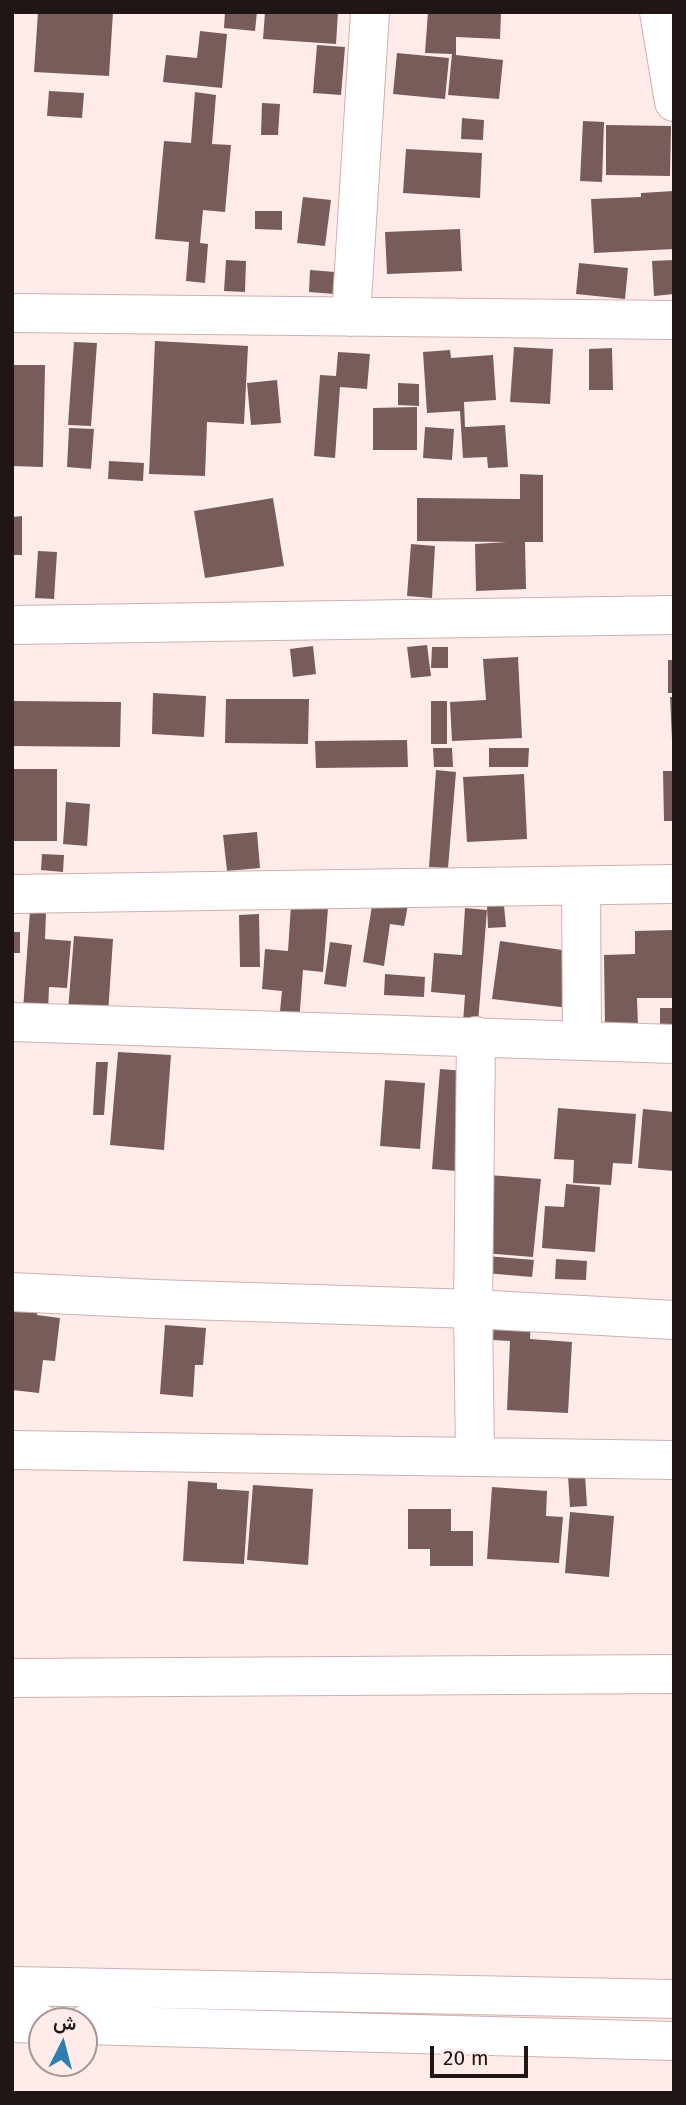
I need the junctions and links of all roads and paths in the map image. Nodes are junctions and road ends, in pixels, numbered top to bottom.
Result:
1 (370, 12) edge
2 (659, 12) edge
3 (674, 102) edge
4 (12, 313) edge
5 (351, 317) junction
6 (674, 320) edge
7 (674, 615) edge
8 (12, 625) edge
9 (674, 884) edge
10 (581, 887) junction
11 (12, 894) edge
12 (12, 1022) edge
13 (476, 1036) junction
14 (582, 1041) junction
15 (674, 1044) edge
16 (12, 1292) edge
17 (473, 1308) junction
18 (674, 1320) edge
19 (12, 1450) edge
20 (475, 1456) junction
21 (674, 1460) edge
22 (674, 1674) edge
23 (12, 1678) edge
24 (12, 1986) edge
25 (674, 1999) edge
26 (98, 2025) edge
27 (674, 2041) edge

1 - 5 street
2 - 3 street
4 - 5 street
5 - 6 street
7 - 8 street
9 - 10 street
10 - 11 street
10 - 14 street
12 - 13 street
13 - 14 street
13 - 17 street
14 - 15 street
16 - 17 street
17 - 18 street
17 - 20 street
19 - 20 street
20 - 21 street
22 - 23 street
24 - 25 street
26 - 27 street

